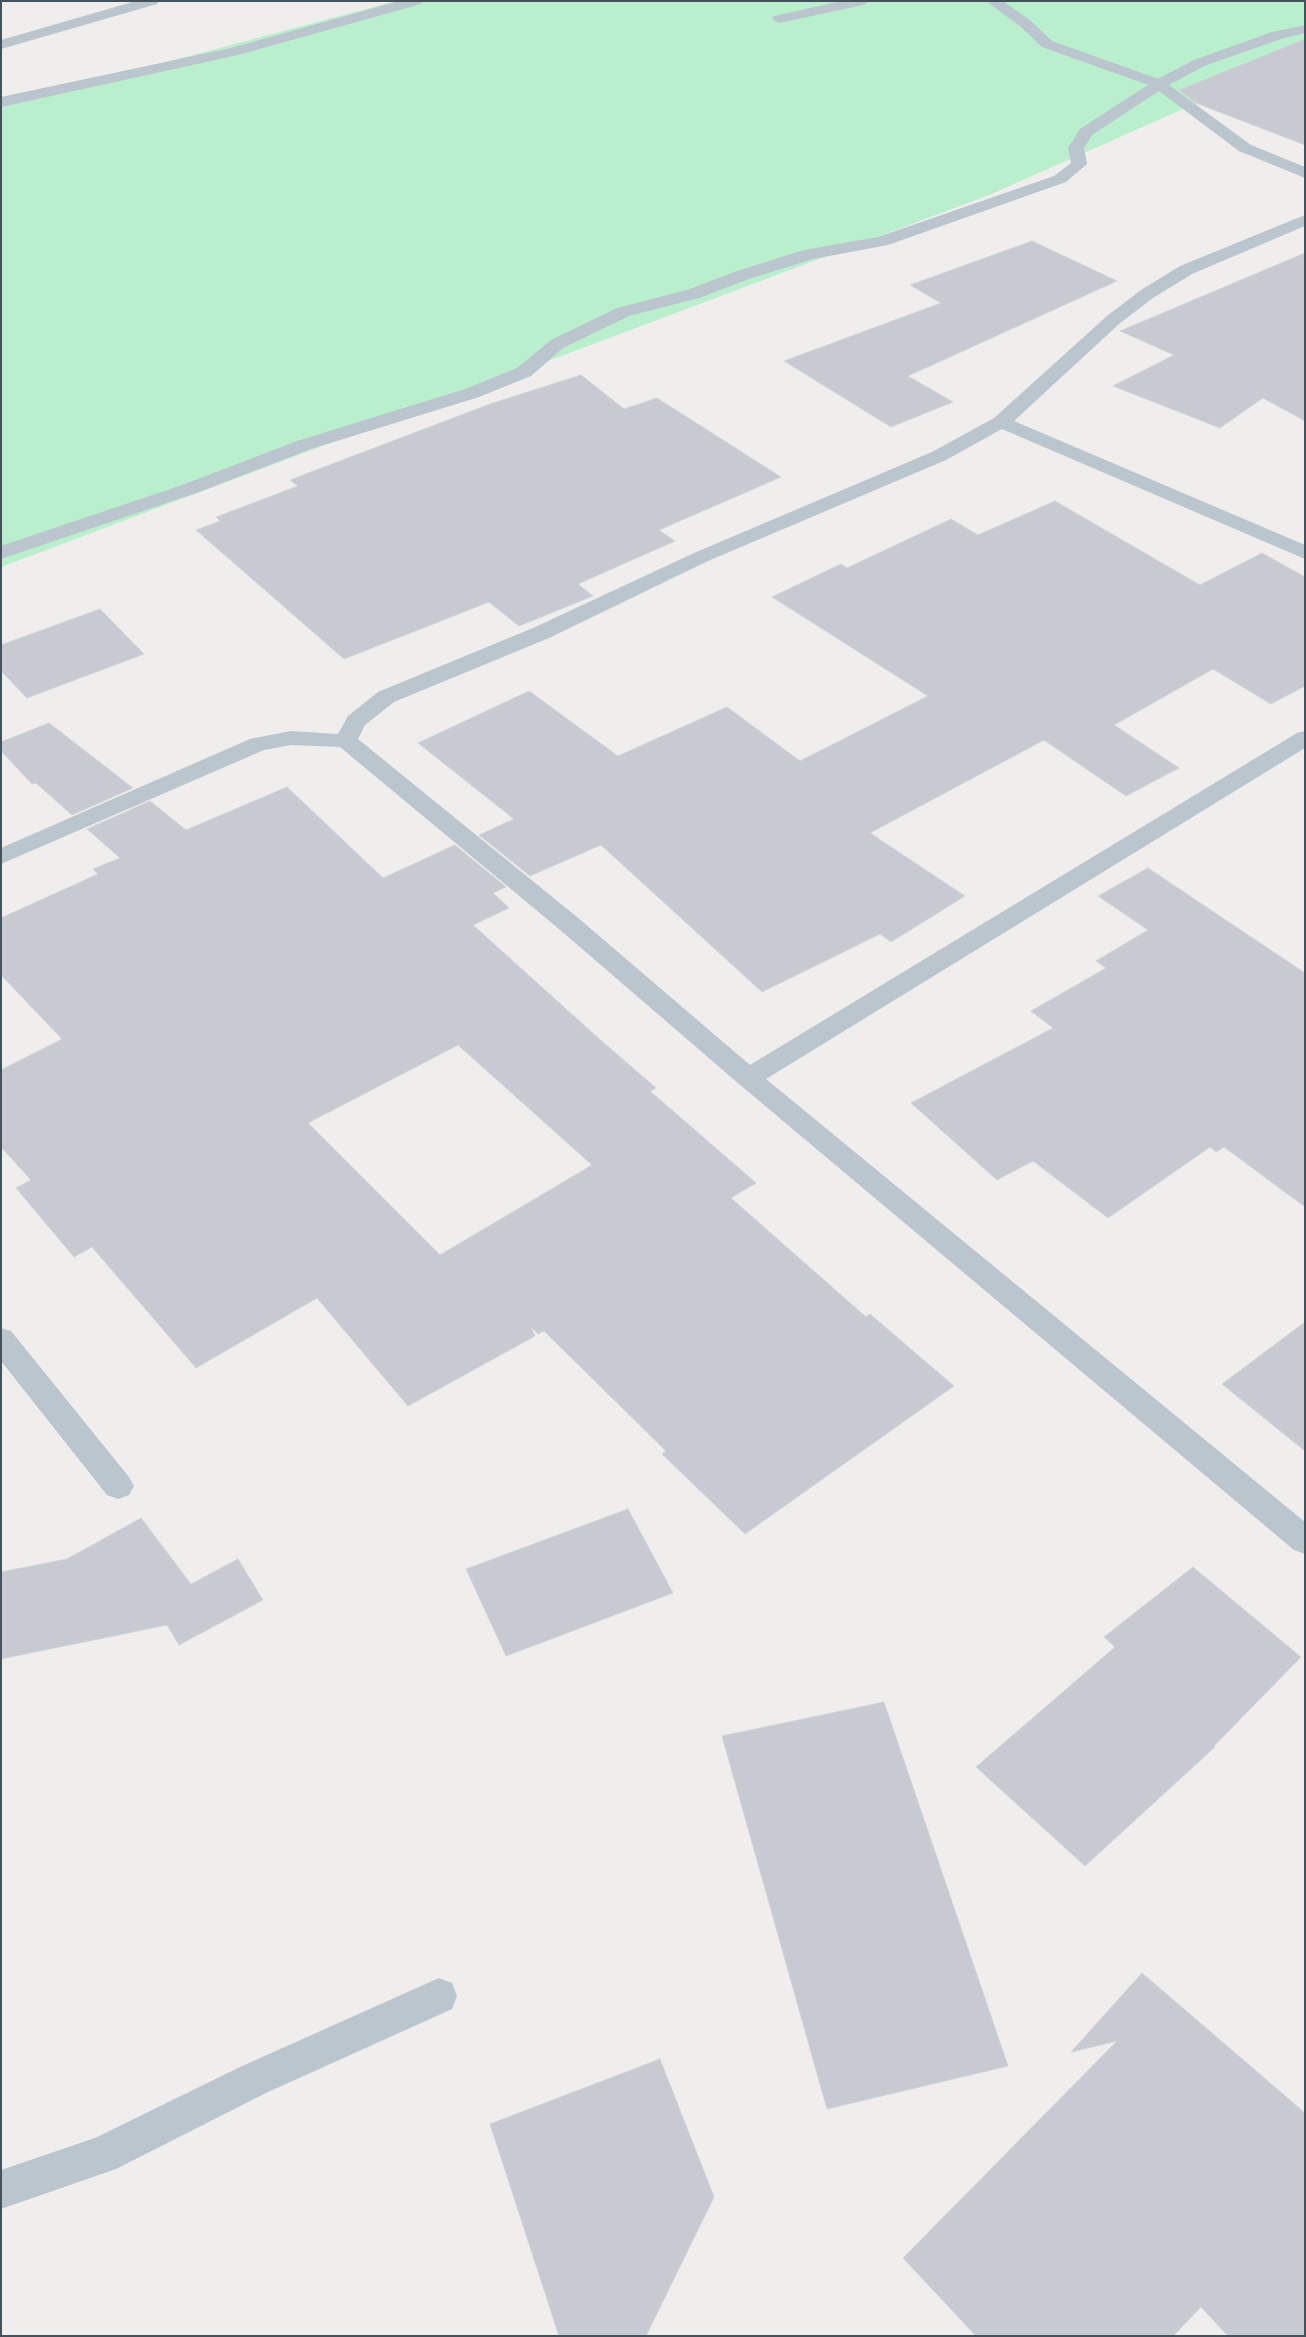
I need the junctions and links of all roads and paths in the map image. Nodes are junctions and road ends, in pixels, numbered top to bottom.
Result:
1 (152, 1) edge
2 (416, 1) edge
3 (863, 1) edge
4 (993, 1) edge
5 (779, 19) dead end
6 (1305, 29) edge
7 (1, 45) edge
8 (1159, 84) junction
9 (1, 102) edge
10 (1305, 173) edge
11 (1305, 220) edge
12 (1001, 422) junction
13 (1, 553) edge
14 (1305, 553) edge
15 (1305, 738) edge
16 (346, 741) junction
17 (1, 857) edge
18 (748, 1078) junction
19 (1, 1339) edge
20 (118, 1486) dead end
21 (1305, 1541) edge
22 (439, 1996) dead end
23 (1, 2190) edge

1 - 7 street
2 - 9 street
3 - 5 street
4 - 8 street
6 - 8 street
8 - 10 street
8 - 13 street
11 - 12 street
12 - 14 street
12 - 16 street
15 - 18 street
16 - 17 street
16 - 18 street
18 - 21 street
19 - 20 street
22 - 23 street

